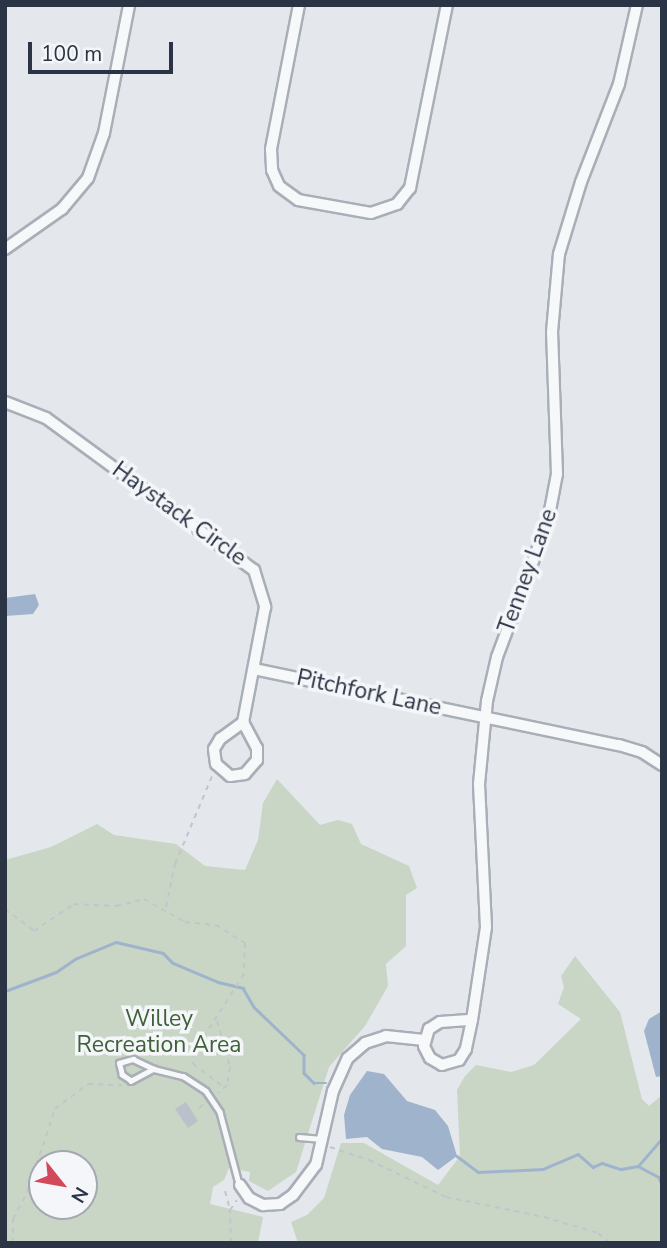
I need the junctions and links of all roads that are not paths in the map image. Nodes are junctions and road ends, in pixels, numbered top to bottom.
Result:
1 (129, 5) edge
2 (299, 5) edge
3 (447, 5) edge
4 (637, 5) edge
5 (5, 249) edge
6 (5, 402) edge
7 (254, 669) junction
8 (484, 716) junction
9 (243, 722) junction
10 (662, 765) edge
11 (472, 1020) junction
12 (424, 1040) junction
13 (154, 1069) junction
14 (299, 1137) dead end
15 (323, 1142) junction
16 (240, 1185) joint

1 - 5 street
2 - 3 street
4 - 8 street, Tenney Lane
6 - 7 street, Haystack Circle
7 - 8 street, Pitchfork Lane
7 - 9 street, Haystack Circle
8 - 10 street, Pitchfork Lane
8 - 11 street, Tenney Lane
9 - 9 street
11 - 12 street
11 - 12 street, Tenney Lane
12 - 15 street
13 - 13 lane
13 - 16 lane
14 - 15 lane
15 - 16 street

